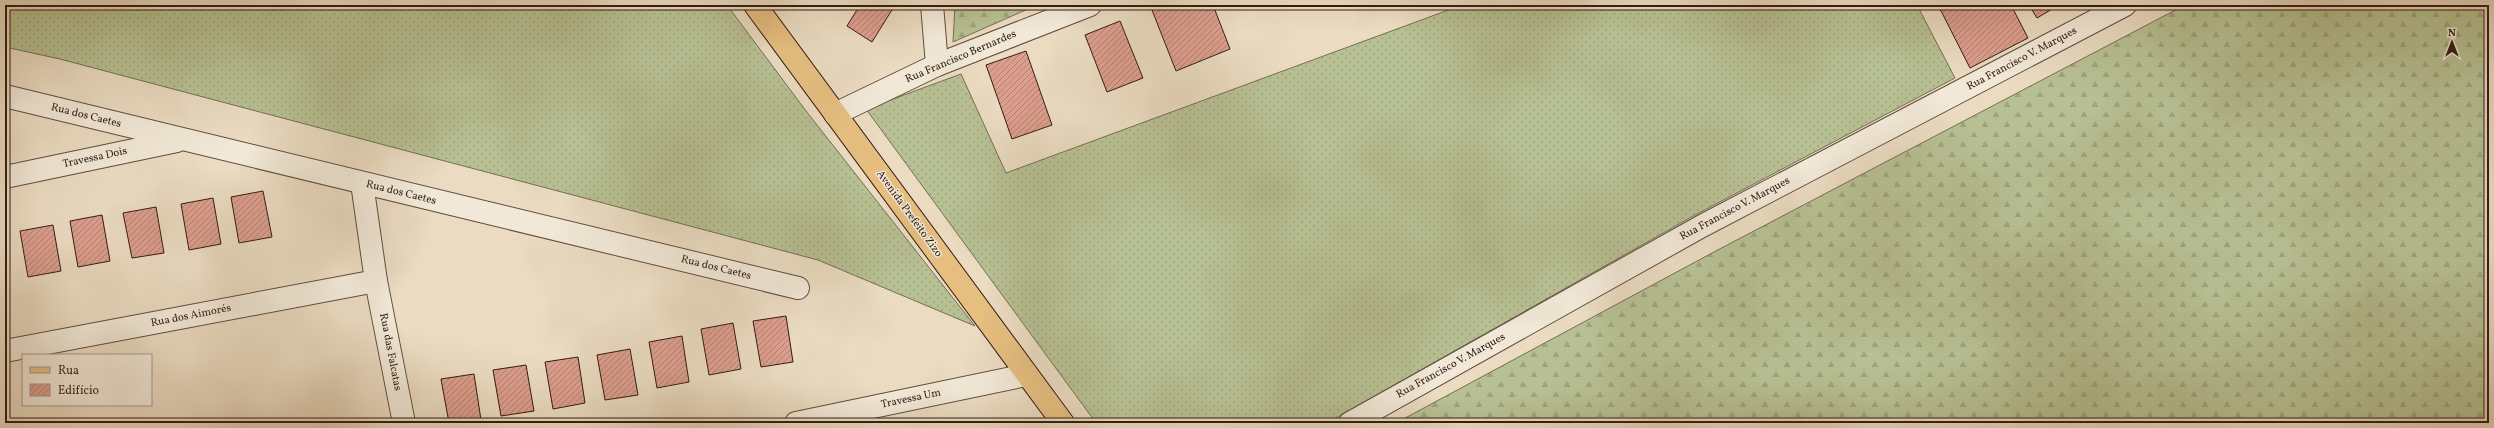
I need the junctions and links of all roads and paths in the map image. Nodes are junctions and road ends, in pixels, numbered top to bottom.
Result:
1 (755, 5) edge
2 (932, 5) edge
3 (1090, 5) edge
4 (2125, 5) edge
5 (937, 65) junction
6 (5, 96) edge
7 (835, 114) junction
8 (184, 140) junction
9 (5, 177) edge
10 (362, 183) junction
11 (376, 282) junction
12 (798, 288) dead end
13 (5, 351) edge
14 (1026, 375) junction
15 (404, 423) edge
16 (796, 423) edge
17 (1063, 423) edge
18 (1350, 423) edge

1 - 7 main road, Avenida Prefeito Zizo
2 - 5 street
3 - 5 street, Rua Francisco Bernardes
4 - 18 street, Rua Francisco V. Marques
5 - 7 street, Rua Francisco Bernardes
6 - 8 street, Rua dos Caetes
7 - 14 main road, Avenida Prefeito Zizo
8 - 9 street, Travessa Dois
8 - 10 street, Rua dos Caetes
10 - 11 street, Rua das Falcatas
10 - 12 street, Rua dos Caetes
11 - 13 street, Rua dos Aimorés
11 - 15 street, Rua das Falcatas
14 - 16 street, Travessa Um
14 - 17 main road, Avenida Prefeito Zizo

